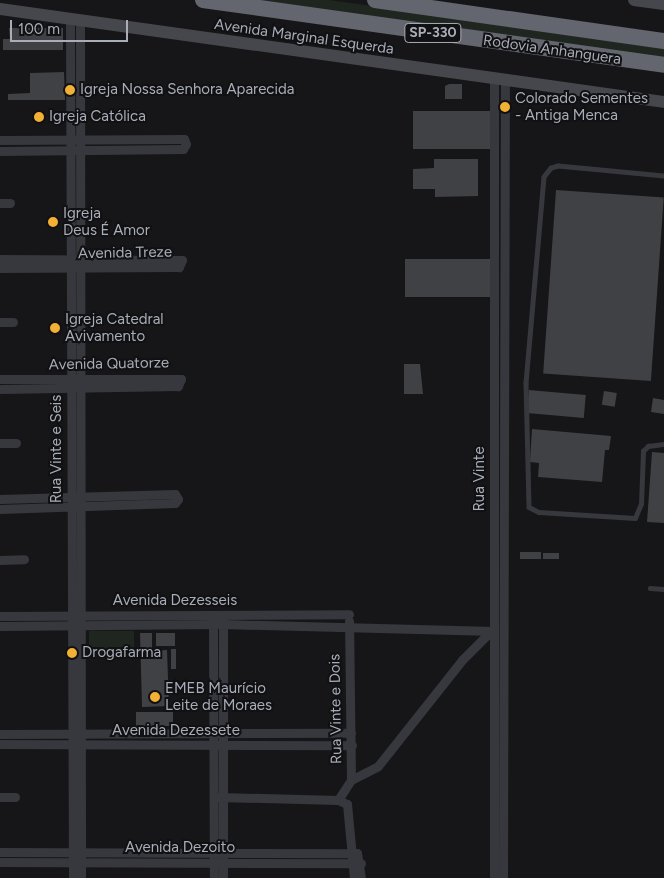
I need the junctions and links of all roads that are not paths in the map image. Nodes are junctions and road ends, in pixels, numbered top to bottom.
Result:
1 (203, 0) edge
2 (375, 0) edge
3 (0, 9) edge
4 (75, 20) junction
5 (664, 41) edge
6 (664, 65) edge
7 (500, 81) junction
8 (664, 102) edge
9 (0, 140) edge
10 (71, 140) junction
11 (80, 140) junction
12 (0, 150) edge
13 (71, 150) junction
14 (80, 150) junction
15 (664, 176) edge
16 (76, 177) junction
17 (0, 203) edge
18 (10, 203) dead end
19 (0, 258) edge
20 (70, 263) junction
21 (80, 263) junction
22 (0, 268) edge
23 (0, 322) edge
24 (13, 322) dead end
25 (0, 379) edge
26 (123, 382) junction
27 (75, 383) junction
28 (0, 389) edge
29 (0, 443) edge
30 (16, 443) dead end
31 (664, 444) edge
32 (0, 499) edge
33 (76, 501) junction
34 (0, 509) edge
35 (24, 559) dead end
36 (0, 560) edge
37 (650, 588) dead end
38 (664, 589) edge
39 (349, 614) junction
40 (76, 615) junction
41 (0, 616) edge
42 (218, 620) junction
43 (76, 625) junction
44 (0, 626) edge
45 (349, 626) junction
46 (368, 628) junction
47 (492, 631) junction
48 (0, 734) edge
49 (352, 734) junction
50 (218, 735) junction
51 (77, 740) junction
52 (0, 744) edge
53 (352, 744) junction
54 (218, 745) junction
55 (351, 780) junction
56 (0, 797) edge
57 (15, 797) dead end
58 (218, 797) junction
59 (343, 802) junction
60 (0, 852) edge
61 (77, 857) junction
62 (218, 857) junction
63 (357, 858) junction
64 (0, 862) edge
65 (73, 878) edge
66 (81, 878) edge
67 (214, 878) edge
68 (223, 878) edge
69 (354, 878) edge
70 (361, 878) edge
71 (494, 878) edge
72 (503, 878) edge

1 - 6 highway, Rodovia Anhanguera / SP-330
2 - 5 highway, Rodovia Anhanguera / SP-330
3 - 4 main road, Avenida Marginal Esquerda
4 - 7 main road, Avenida Marginal Esquerda
4 - 10 street, Rua Vinte e Seis
4 - 11 street, Rua Vinte e Seis
7 - 8 main road, Avenida Marginal Esquerda
7 - 47 street, Rua Vinte
7 - 72 street, Rua Vinte
9 - 10 street
10 - 11 street
10 - 13 street, Rua Vinte e Seis
11 - 14 street, Rua Vinte e Seis
11 - 14 street
12 - 13 street
13 - 14 street
13 - 16 street, Rua Vinte e Seis
14 - 16 street, Rua Vinte e Seis
15 - 31 lane
16 - 20 street, Rua Vinte e Seis
16 - 21 street, Rua Vinte e Seis
17 - 18 street
19 - 20 street, Avenida Treze
20 - 21 street, Avenida Treze
20 - 22 street, Avenida Treze
20 - 27 street, Rua Vinte e Seis
21 - 21 street, Avenida Treze
21 - 27 street, Rua Vinte e Seis
23 - 24 street
25 - 27 street, Avenida Quatorze
26 - 26 street, Avenida Quatorze
26 - 27 street, Avenida Quatorze
27 - 28 street, Avenida Quatorze
27 - 33 street, Rua Vinte e Seis
29 - 30 street
32 - 33 street
33 - 33 street
33 - 34 street
33 - 40 street, Rua Vinte e Seis
35 - 36 street
37 - 38 lane
39 - 42 street, Avenida Dezesseis
39 - 45 street, Rua Vinte e Dois
39 - 46 street
40 - 41 street, Avenida Dezesseis
40 - 42 street, Avenida Dezesseis
40 - 43 street, Rua Vinte e Seis
42 - 43 street, Avenida Dezesseis
42 - 45 street, Avenida Dezesseis
42 - 50 street
43 - 44 street, Avenida Dezesseis
43 - 51 street, Rua Vinte e Seis
45 - 46 street, Avenida Dezesseis
45 - 49 street, Rua Vinte e Dois
46 - 47 street, Avenida Dezesseis
47 - 55 street
47 - 71 street, Rua Vinte
48 - 51 street, Avenida Dezessete
49 - 50 street, Avenida Dezessete
49 - 53 street, Rua Vinte e Dois
50 - 51 street, Avenida Dezessete
50 - 54 street
51 - 52 street, Avenida Dezessete
51 - 54 street, Avenida Dezessete
51 - 61 street, Rua Vinte e Seis
53 - 54 street, Avenida Dezessete
53 - 55 street, Rua Vinte e Dois
54 - 58 street
55 - 59 street, Rua Vinte e Dois
56 - 57 street
58 - 59 street
58 - 62 street
59 - 63 street
60 - 61 street, Avenida Dezoito
61 - 62 street, Avenida Dezoito
61 - 64 street, Avenida Dezoito
61 - 65 street, Rua Vinte e Seis
61 - 66 street, Rua Vinte e Seis
62 - 63 street, Avenida Dezoito
62 - 67 street
62 - 68 street
63 - 69 street
63 - 70 street

